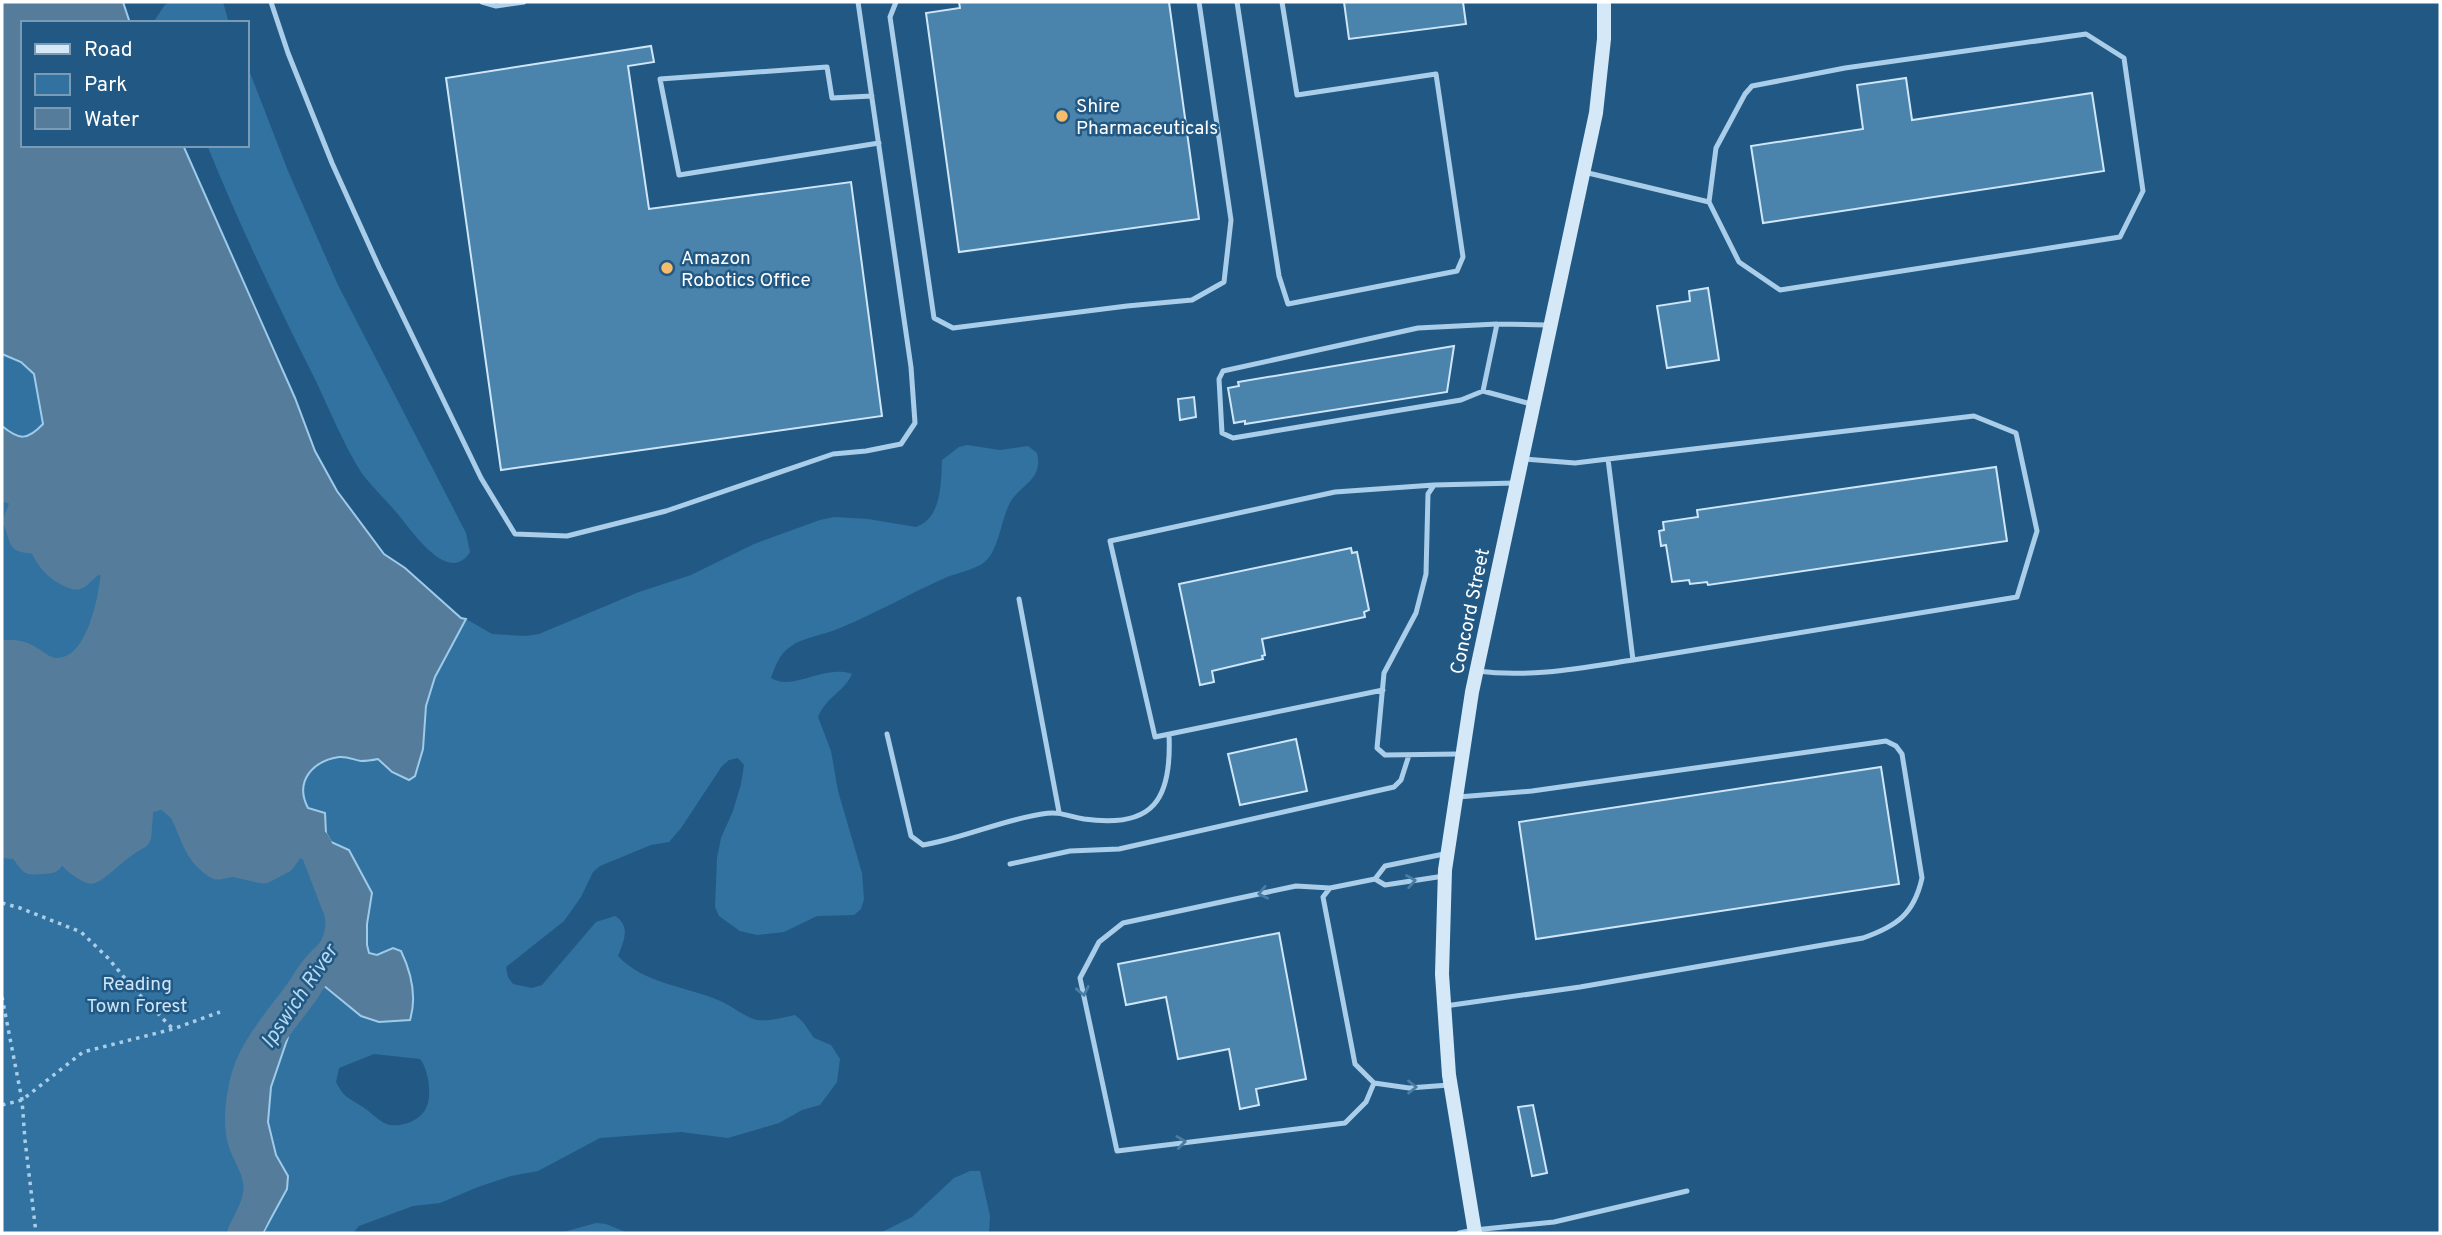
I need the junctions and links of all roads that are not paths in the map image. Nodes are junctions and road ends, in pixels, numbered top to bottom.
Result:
1 (271, 2) edge
2 (482, 2) edge
3 (524, 2) edge
4 (858, 2) edge
5 (895, 2) edge
6 (1199, 2) edge
7 (1237, 2) edge
8 (1282, 2) edge
9 (1604, 2) edge
10 (872, 96) junction
11 (878, 143) junction
12 (1584, 172) junction
13 (1709, 202) junction
14 (1497, 324) junction
15 (1550, 325) junction
16 (1483, 391) junction
17 (1533, 404) junction
18 (1521, 459) junction
19 (1608, 459) junction
20 (1516, 483) junction
21 (1434, 485) junction
22 (1019, 599) dead end
23 (1633, 660) junction
24 (1476, 671) junction
25 (1383, 690) junction
26 (887, 734) dead end
27 (1169, 734) junction
28 (1461, 754) junction
29 (1409, 755) junction
30 (1454, 797) junction
31 (1059, 811) junction
32 (1447, 853) junction
33 (1010, 864) dead end
34 (1445, 875) junction
35 (1375, 879) junction
36 (1330, 888) junction
37 (1444, 1006) junction
38 (1374, 1083) junction
39 (1450, 1085) junction
40 (1686, 1191) dead end
41 (1474, 1231) edge
42 (1459, 1233) edge

1 - 11 lane
2 - 3 lane
4 - 10 lane
5 - 6 lane
7 - 8 lane
9 - 12 street, Concord Street
10 - 11 lane
10 - 11 lane
12 - 13 lane
12 - 15 street, Concord Street
13 - 13 lane
14 - 15 lane
14 - 16 lane
14 - 16 lane
15 - 17 street, Concord Street
16 - 17 lane
17 - 18 street, Concord Street
18 - 19 lane
18 - 20 street, Concord Street
19 - 23 lane
19 - 23 lane
20 - 21 lane
20 - 24 street, Concord Street
21 - 25 lane
21 - 27 lane
22 - 31 lane
23 - 24 lane
24 - 28 street, Concord Street
25 - 27 lane
25 - 29 lane
26 - 31 lane
27 - 31 lane
28 - 29 lane
28 - 30 street, Concord Street
29 - 33 lane
30 - 32 street, Concord Street
30 - 37 lane
32 - 34 street, Concord Street
32 - 35 lane
35 -> 34 lane
34 - 37 street, Concord Street
35 - 36 lane
36 - 38 lane
36 -> 38 lane
37 - 39 street, Concord Street
38 -> 39 lane
39 - 41 street, Concord Street
40 - 41 lane
41 - 42 lane

